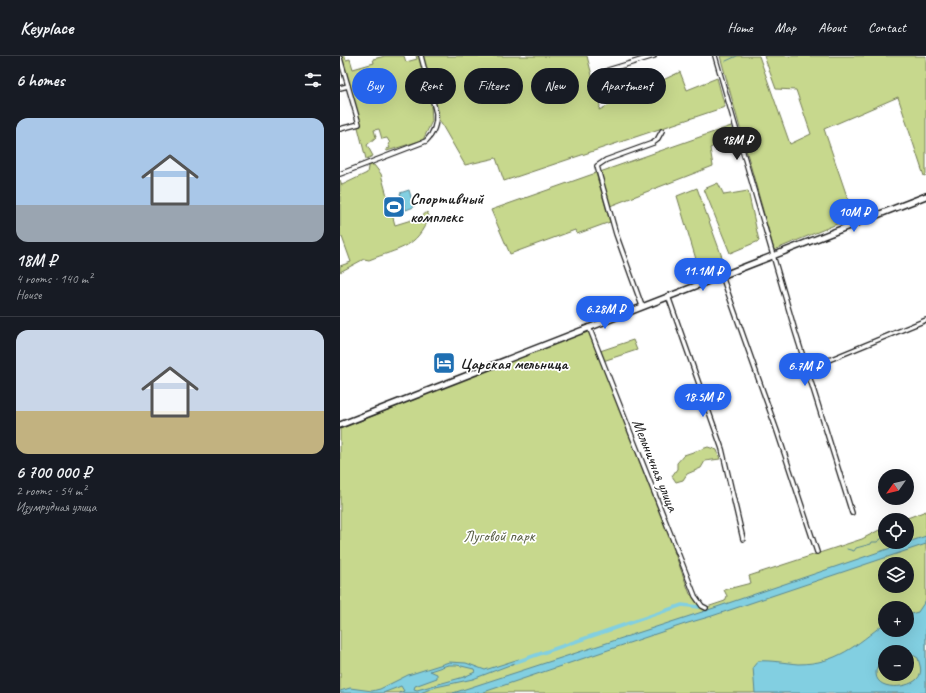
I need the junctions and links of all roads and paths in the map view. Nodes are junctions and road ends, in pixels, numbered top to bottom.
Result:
1 (421, 56) edge
2 (654, 56) edge
3 (715, 56) edge
4 (340, 58) edge
5 (615, 68) edge
6 (348, 86) junction
7 (340, 88) edge
8 (340, 129) edge
9 (662, 131) dead end
10 (340, 174) edge
11 (926, 196) edge
12 (774, 255) junction
13 (722, 276) junction
14 (668, 296) junction
15 (642, 306) junction
16 (926, 320) edge
17 (589, 327) junction
18 (807, 369) junction
19 (340, 425) edge
20 (852, 513) dead end
21 (743, 539) dead end
22 (817, 552) dead end
23 (706, 608) dead end

1 - 10 street
2 - 5 street
3 - 12 street
4 - 6 street
6 - 7 street
6 - 8 street
9 - 15 street
11 - 12 street
12 - 13 street
12 - 18 street
13 - 14 street
13 - 22 street
14 - 15 street
14 - 21 street
15 - 17 street
16 - 18 street
17 - 19 street
17 - 23 street, Мельничная улица
18 - 20 street

